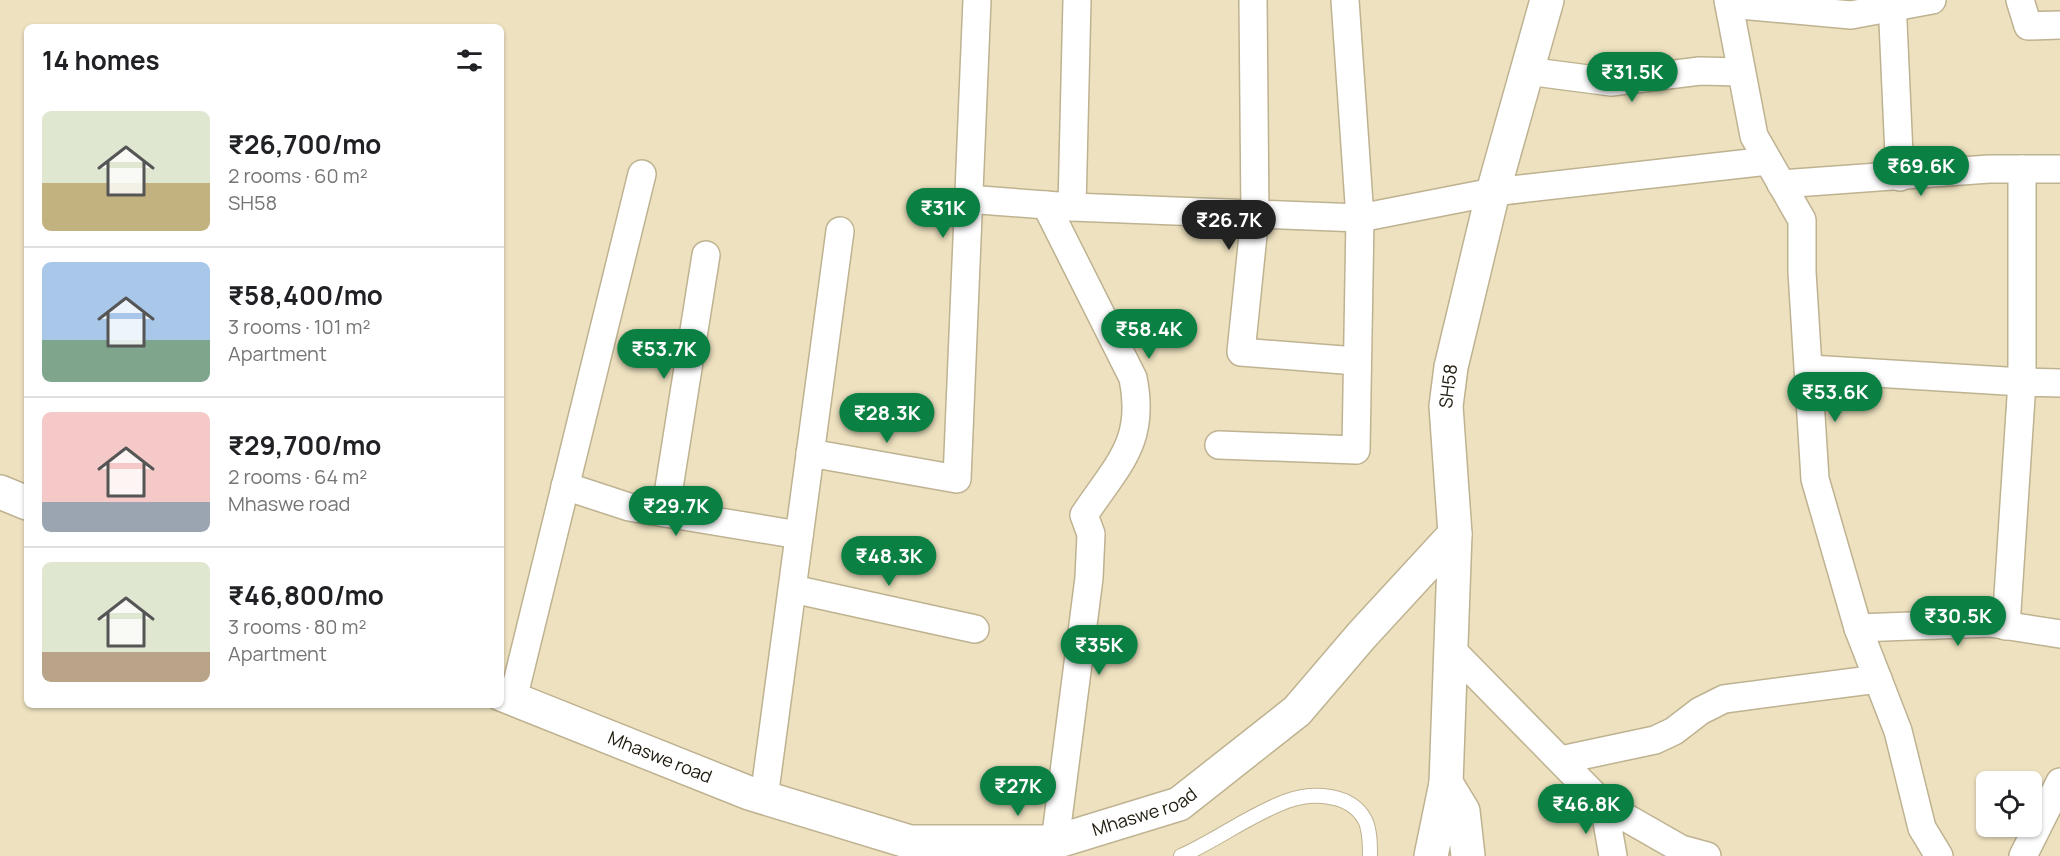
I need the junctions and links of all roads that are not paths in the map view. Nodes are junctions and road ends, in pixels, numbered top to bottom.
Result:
1 (977, 0) edge
2 (1077, 0) edge
3 (1252, 0) edge
4 (1345, 0) edge
5 (1547, 0) edge
6 (1932, 0) edge
7 (2020, 0) edge
8 (1728, 2) edge
9 (1893, 3) edge
10 (2060, 25) edge
11 (1527, 71) junction
12 (1741, 72) junction
13 (2022, 169) junction
14 (2060, 169) edge
15 (1775, 173) junction
16 (642, 174) dead end
17 (1900, 177) junction
18 (1493, 192) junction
19 (967, 199) junction
20 (1059, 206) junction
21 (1255, 216) junction
22 (1360, 218) junction
23 (840, 231) dead end
24 (706, 255) dead end
25 (1356, 361) junction
26 (1810, 369) junction
27 (2022, 382) junction
28 (2060, 383) edge
29 (1219, 445) dead end
30 (810, 453) junction
31 (565, 486) junction
32 (665, 513) junction
33 (1455, 534) junction
34 (799, 535) junction
35 (793, 589) junction
36 (2006, 626) junction
37 (975, 628) dead end
38 (1858, 628) junction
39 (2060, 634) edge
40 (1449, 647) junction
41 (1878, 679) junction
42 (507, 696) edge
43 (1561, 759) junction
44 (2060, 782) edge
45 (1446, 783) junction
46 (764, 798) junction
47 (1604, 805) junction
48 (1055, 842) junction
49 (1181, 856) edge
50 (1370, 856) edge
51 (1431, 856) edge
52 (1468, 856) edge
53 (1613, 856) edge
54 (1707, 856) edge
55 (1939, 856) edge
56 (2023, 856) edge

1 - 19 street
2 - 20 street
3 - 21 street
4 - 22 street
5 - 11 street, SH58 / SH58
6 - 9 street
7 - 10 street
8 - 9 street
8 - 12 street
9 - 17 street
11 - 12 street
11 - 18 street, SH58 / SH58
12 - 15 street
13 - 14 street
13 - 17 street
13 - 27 street
15 - 17 street
15 - 18 street
15 - 26 street
16 - 31 street
18 - 22 street
18 - 33 street, SH58 / SH58
19 - 20 street
19 - 30 street
20 - 21 street
20 - 48 street
21 - 22 street
21 - 25 street
22 - 25 street
23 - 30 street
24 - 32 street
25 - 29 street
26 - 27 street
26 - 38 street
27 - 28 street
27 - 36 street
30 - 34 street
31 - 32 street
31 - 42 street
32 - 34 street
33 - 40 street, SH58 / SH58
33 - 48 street, Mhaswe road
34 - 35 street
35 - 37 street
35 - 46 street
36 - 38 street
36 - 39 street
38 - 41 street
40 - 43 street
40 - 45 street, SH58 / SH58
41 - 43 street
41 - 55 street
42 - 46 street, Mhaswe road
43 - 47 street
44 - 56 street
45 - 51 street, SH58 / SH58
45 - 52 street
46 - 48 street, Mhaswe road
47 - 53 street
47 - 54 street
49 - 50 lane

